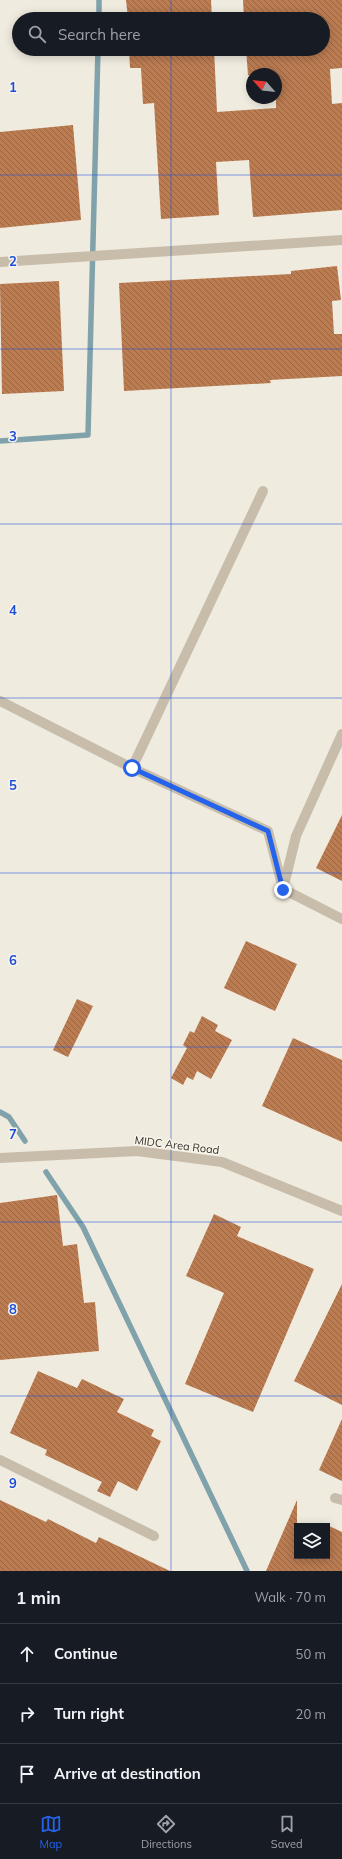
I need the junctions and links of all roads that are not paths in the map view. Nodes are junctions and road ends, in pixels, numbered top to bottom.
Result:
1 (342, 240) edge
2 (0, 262) edge
3 (263, 491) dead end
4 (0, 701) edge
5 (342, 734) edge
6 (132, 768) junction
7 (283, 890) junction
8 (342, 919) edge
9 (0, 1158) edge
10 (342, 1211) edge
11 (0, 1460) edge
12 (154, 1536) dead end

1 - 2 street
3 - 6 street
4 - 6 street
5 - 7 street
6 - 7 street
7 - 8 street
9 - 10 street, MIDC Area Road
11 - 12 street

